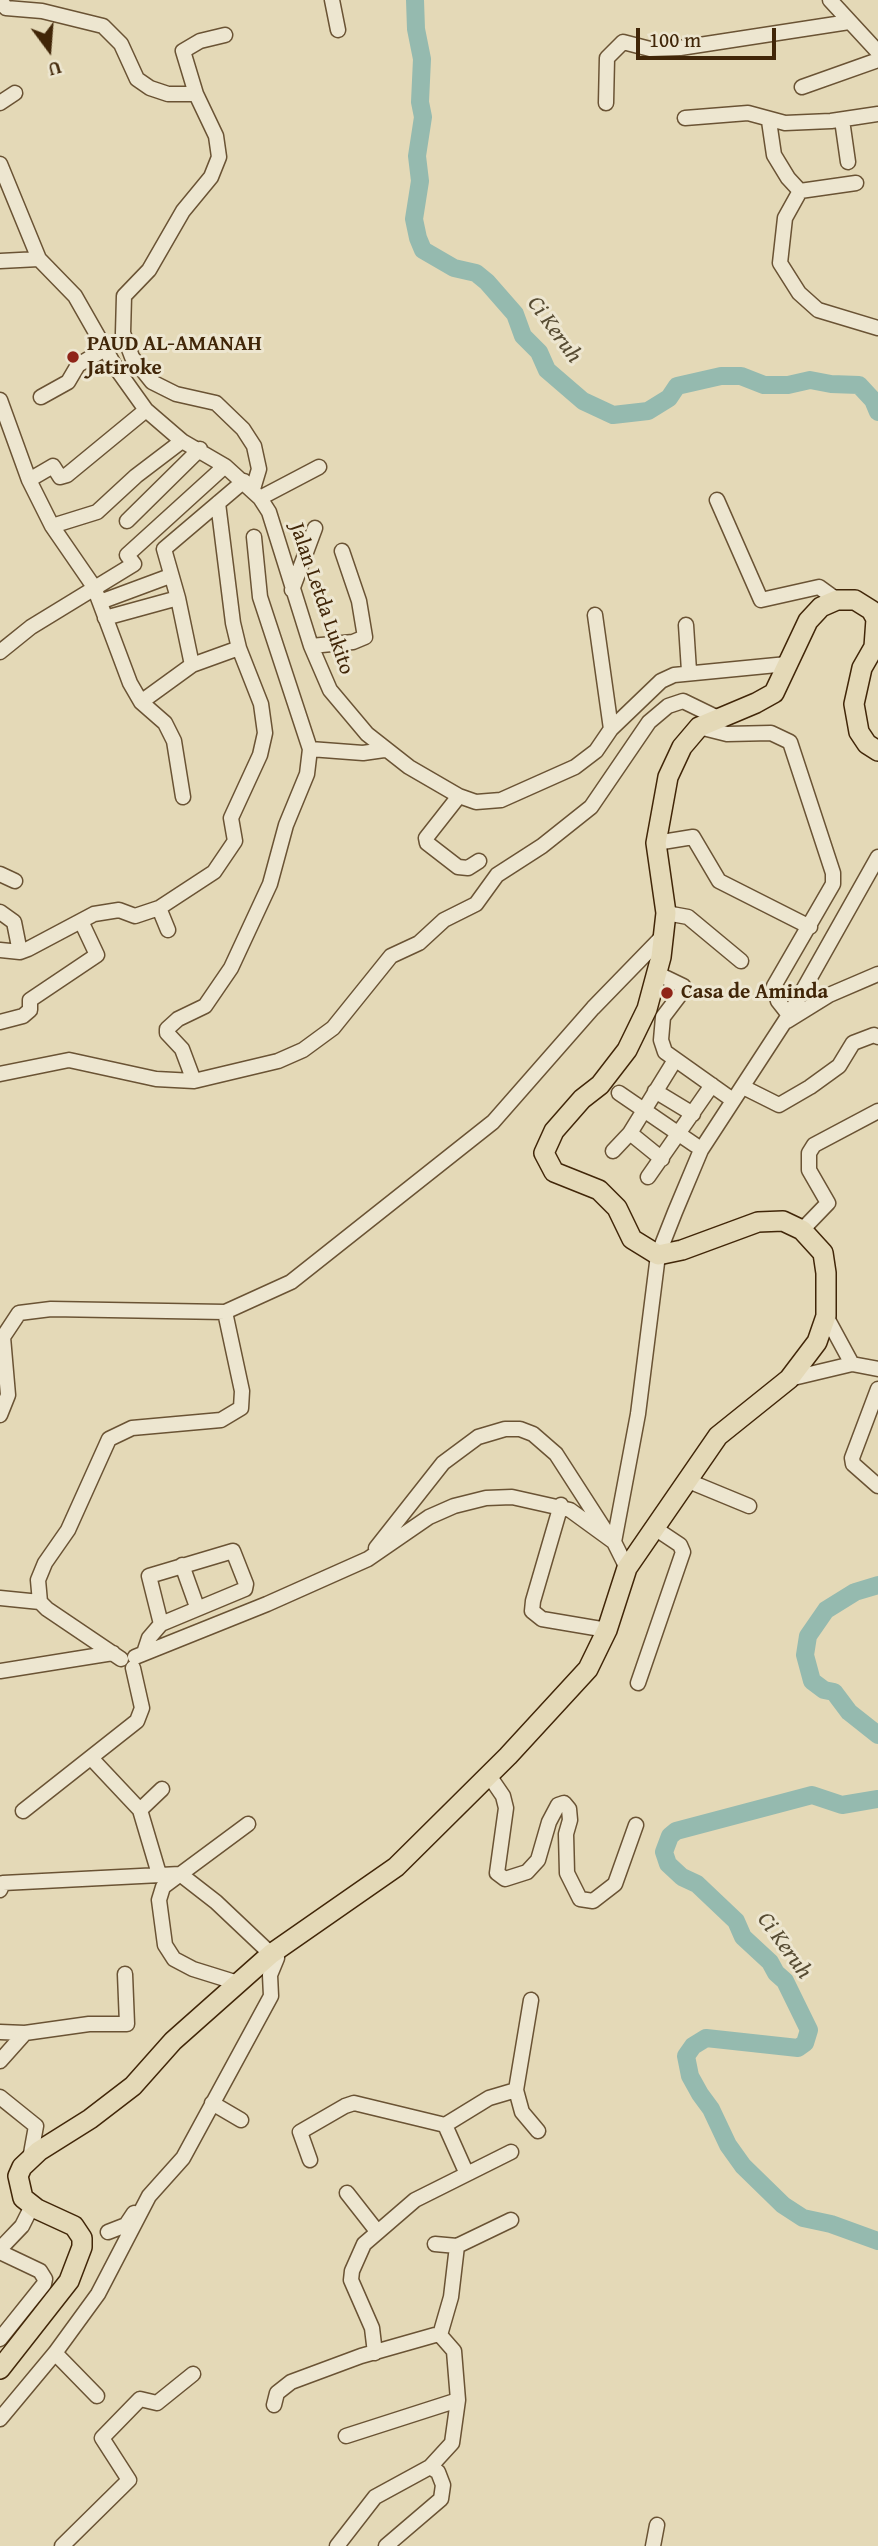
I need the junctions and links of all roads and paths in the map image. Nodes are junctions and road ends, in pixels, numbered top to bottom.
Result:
1 (332, 0) edge
2 (830, 0) edge
3 (0, 1) edge
4 (849, 22) junction
5 (338, 30) dead end
6 (225, 35) dead end
7 (878, 52) edge
8 (878, 60) edge
9 (802, 87) dead end
10 (15, 93) dead end
11 (196, 94) junction
12 (0, 103) edge
13 (606, 103) dead end
14 (878, 114) edge
15 (685, 118) dead end
16 (842, 120) junction
17 (769, 121) junction
18 (848, 162) dead end
19 (0, 164) edge
20 (856, 183) dead end
21 (800, 191) junction
22 (39, 259) junction
23 (0, 261) edge
24 (878, 328) edge
25 (105, 349) junction
26 (41, 397) dead end
27 (0, 400) edge
28 (146, 410) junction
29 (182, 441) junction
30 (200, 449) junction
31 (225, 466) junction
32 (319, 467) dead end
33 (29, 480) junction
34 (252, 489) junction
35 (717, 499) dead end
36 (218, 503) junction
37 (127, 521) dead end
38 (52, 526) junction
39 (315, 528) dead end
40 (254, 537) dead end
41 (342, 551) dead end
42 (170, 576) junction
43 (94, 587) junction
44 (292, 590) junction
45 (178, 598) junction
46 (837, 600) junction
47 (100, 602) junction
48 (596, 615) dead end
49 (105, 618) junction
50 (685, 625) dead end
51 (311, 646) junction
52 (239, 648) junction
53 (0, 652) edge
54 (787, 664) junction
55 (192, 665) junction
56 (689, 671) junction
57 (141, 702) junction
58 (718, 718) junction
59 (699, 727) junction
60 (611, 729) junction
61 (310, 750) junction
62 (384, 750) junction
63 (878, 751) edge
64 (459, 796) junction
65 (183, 797) dead end
66 (656, 843) junction
67 (878, 857) edge
68 (479, 861) dead end
69 (0, 874) edge
70 (15, 881) dead end
71 (159, 908) junction
72 (0, 912) edge
73 (666, 913) junction
74 (81, 921) junction
75 (810, 926) junction
76 (168, 930) dead end
77 (664, 935) junction
78 (0, 950) edge
79 (20, 952) junction
80 (741, 961) dead end
81 (656, 974) junction
82 (878, 974) edge
83 (786, 1019) junction
84 (0, 1021) edge
85 (878, 1037) edge
86 (675, 1060) junction
87 (0, 1074) edge
88 (194, 1081) junction
89 (712, 1085) junction
90 (743, 1087) junction
91 (655, 1091) junction
92 (619, 1093) dead end
93 (727, 1096) dead end
94 (643, 1111) junction
95 (878, 1111) edge
96 (693, 1114) junction
97 (630, 1133) junction
98 (679, 1135) junction
99 (695, 1145) dead end
100 (613, 1150) dead end
101 (662, 1159) junction
102 (648, 1177) dead end
103 (802, 1230) junction
104 (659, 1255) junction
105 (225, 1312) junction
106 (826, 1316) junction
107 (852, 1364) junction
108 (878, 1369) edge
109 (789, 1379) junction
110 (878, 1389) edge
111 (0, 1415) edge
112 (686, 1480) junction
113 (878, 1486) edge
114 (561, 1505) junction
115 (748, 1506) dead end
116 (653, 1527) junction
117 (614, 1542) junction
118 (368, 1559) junction
119 (182, 1565) junction
120 (627, 1568) junction
121 (0, 1598) edge
122 (40, 1602) junction
123 (197, 1607) junction
124 (161, 1624) junction
125 (607, 1630) junction
126 (129, 1658) junction
127 (0, 1671) edge
128 (638, 1683) dead end
129 (92, 1759) junction
130 (488, 1773) junction
131 (162, 1789) dead end
132 (140, 1810) junction
133 (23, 1811) dead end
134 (248, 1824) dead end
135 (636, 1825) dead end
136 (159, 1874) junction
137 (180, 1874) junction
138 (1, 1885) edge
139 (273, 1952) junction
140 (125, 1974) dead end
141 (238, 1983) junction
142 (531, 2000) dead end
143 (0, 2032) edge
144 (25, 2033) junction
145 (0, 2061) edge
146 (516, 2090) junction
147 (0, 2097) edge
148 (212, 2103) junction
149 (241, 2120) dead end
150 (444, 2125) junction
151 (538, 2131) dead end
152 (511, 2152) dead end
153 (30, 2159) junction
154 (310, 2160) dead end
155 (466, 2172) junction
156 (347, 2193) dead end
157 (149, 2196) junction
158 (32, 2206) junction
159 (510, 2220) dead end
160 (376, 2231) junction
161 (108, 2232) dead end
162 (435, 2244) dead end
163 (457, 2246) junction
164 (0, 2251) edge
165 (440, 2335) junction
166 (0, 2339) edge
167 (55, 2353) junction
168 (375, 2353) junction
169 (0, 2369) edge
170 (193, 2374) dead end
171 (96, 2396) dead end
172 (458, 2400) junction
173 (274, 2405) dead end
174 (0, 2419) edge
175 (346, 2437) dead end
176 (430, 2466) junction
177 (657, 2525) dead end
178 (342, 2544) edge
179 (62, 2546) edge
180 (386, 2546) edge
181 (653, 2546) edge

1 - 5 street
2 - 4 street
3 - 11 street
4 - 7 street
4 - 13 street
6 - 11 street
8 - 9 street
10 - 12 street
11 - 34 street
14 - 16 street
15 - 17 street
16 - 17 street
16 - 18 street
17 - 21 street
19 - 22 street, Jalan Letda Lukito
20 - 21 street
21 - 24 street
22 - 23 street
22 - 25 street, Jalan Letda Lukito
25 - 26 street
25 - 28 street, Jalan Letda Lukito
27 - 33 street
28 - 29 street, Jalan Letda Lukito
28 - 33 street
29 - 30 street, Jalan Letda Lukito
29 - 38 street
30 - 31 street, Jalan Letda Lukito
30 - 37 street
31 - 34 street, Jalan Letda Lukito
31 - 43 street
32 - 34 street
33 - 38 street
34 - 36 street
34 - 44 street, Jalan Letda Lukito
35 - 46 street
36 - 42 street
36 - 52 street
38 - 43 street
39 - 44 street
40 - 61 street
41 - 51 street
42 - 45 street
42 - 47 street
43 - 47 street
43 - 53 street
44 - 51 street, Jalan Letda Lukito
45 - 49 street
45 - 55 street
46 - 54 highway
46 - 63 highway
47 - 49 street
48 - 60 street
49 - 57 street
50 - 56 street
51 - 62 street, Jalan Letda Lukito
52 - 55 street
52 - 71 street
54 - 56 street, Jalan Letda Lukito
54 - 58 highway
55 - 57 street
56 - 60 street, Jalan Letda Lukito
57 - 65 street
58 - 59 highway
58 - 88 street
59 - 66 highway
59 - 75 street
60 - 64 street, Jalan Letda Lukito
61 - 62 street
61 - 88 street
62 - 64 street, Jalan Letda Lukito
64 - 68 street
66 - 73 highway
66 - 75 street
67 - 83 street
69 - 70 street
71 - 74 street
71 - 76 street
72 - 79 street
73 - 77 highway
73 - 80 street
74 - 79 street
74 - 84 street
75 - 83 street
77 - 81 highway
77 - 105 street
78 - 79 street
81 - 86 street
81 - 104 highway
82 - 83 street
83 - 90 street
85 - 90 street
86 - 89 street
86 - 91 street
87 - 88 street
89 - 93 street
89 - 96 street
90 - 104 street
91 - 94 street
91 - 96 street
92 - 94 street
94 - 97 street
94 - 98 street
95 - 103 street
96 - 98 street
97 - 100 street
97 - 101 street
98 - 99 street
98 - 101 street
101 - 102 street
103 - 104 highway
103 - 106 highway
104 - 117 street
105 - 111 street
105 - 122 street
106 - 107 street
106 - 109 highway
107 - 108 street
107 - 109 street
109 - 112 highway
110 - 113 street
112 - 115 street
112 - 116 highway
114 - 117 street
114 - 118 street
114 - 125 street
116 - 120 highway
116 - 128 street
117 - 118 street
117 - 120 street
118 - 126 street
119 - 123 street
119 - 123 street
119 - 124 street
120 - 125 highway
121 - 122 street
122 - 126 street
123 - 124 street
124 - 126 street
125 - 130 highway
126 - 127 street
126 - 129 street
129 - 132 street
129 - 133 street
130 - 135 street
130 - 139 highway
131 - 132 street
132 - 136 street
134 - 137 street
136 - 137 street
136 - 138 street
137 - 139 street
137 - 141 street
139 - 141 highway
139 - 148 street
140 - 144 street
141 - 153 highway
142 - 146 street
143 - 144 street
144 - 145 street
146 - 150 street
146 - 151 street
147 - 153 street
148 - 149 street
148 - 157 street
150 - 154 street
150 - 155 street
152 - 155 street
153 - 158 highway
155 - 160 street
156 - 160 street
157 - 161 street
157 - 167 street
158 - 164 street
158 - 169 highway
159 - 163 street
160 - 168 street
162 - 163 street
163 - 165 street
164 - 166 street
165 - 168 street
165 - 172 street
167 - 171 street
167 - 174 street
168 - 173 street
170 - 179 street
172 - 175 street
172 - 176 street
176 - 178 street
176 - 180 street
177 - 181 street

